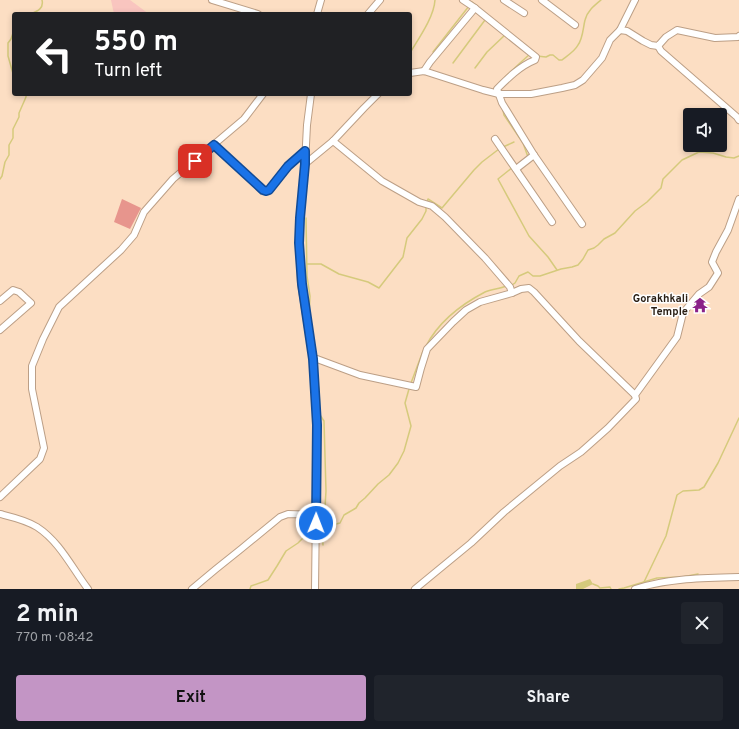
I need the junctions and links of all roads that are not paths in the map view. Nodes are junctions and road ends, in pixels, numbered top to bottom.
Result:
1 (212, 0) edge
2 (321, 0) edge
3 (380, 0) edge
4 (462, 0) edge
5 (504, 0) edge
6 (542, 0) edge
7 (635, 0) edge
8 (474, 8) junction
9 (251, 12) edge
10 (318, 12) edge
11 (370, 12) edge
12 (524, 13) dead end
13 (575, 25) dead end
14 (620, 30) junction
15 (739, 36) edge
16 (658, 46) junction
17 (424, 71) junction
18 (412, 73) edge
19 (499, 94) junction
20 (261, 96) edge
21 (311, 96) edge
22 (376, 96) edge
23 (739, 120) edge
24 (495, 139) dead end
25 (333, 141) junction
26 (214, 145) junction
27 (305, 151) junction
28 (534, 155) junction
29 (305, 164) junction
30 (516, 169) junction
31 (739, 199) edge
32 (552, 222) dead end
33 (582, 224) dead end
34 (512, 293) junction
35 (0, 301) edge
36 (0, 330) edge
37 (313, 359) junction
38 (635, 395) junction
39 (0, 497) edge
40 (0, 514) edge
41 (316, 515) junction
42 (739, 577) edge
43 (88, 589) edge
44 (192, 589) edge
45 (316, 589) edge
46 (416, 589) edge
47 (635, 589) edge

1 - 9 street
2 - 10 street
3 - 11 street
4 - 8 street
5 - 12 street
6 - 13 street
7 - 14 street
8 - 17 street
8 - 19 street
14 - 16 street
14 - 19 street
15 - 16 street
16 - 23 street
17 - 18 street
17 - 19 street
19 - 28 street
20 - 26 street
21 - 27 street
22 - 25 street
24 - 30 street
25 - 29 street
25 - 34 street
26 - 27 street
26 - 39 street
27 - 29 street
28 - 30 street
28 - 33 street
29 - 37 street
30 - 32 street
31 - 38 street
34 - 37 street
34 - 38 street
35 - 36 street
37 - 41 street
38 - 46 street
40 - 43 street
41 - 44 street
41 - 45 street
42 - 47 street

